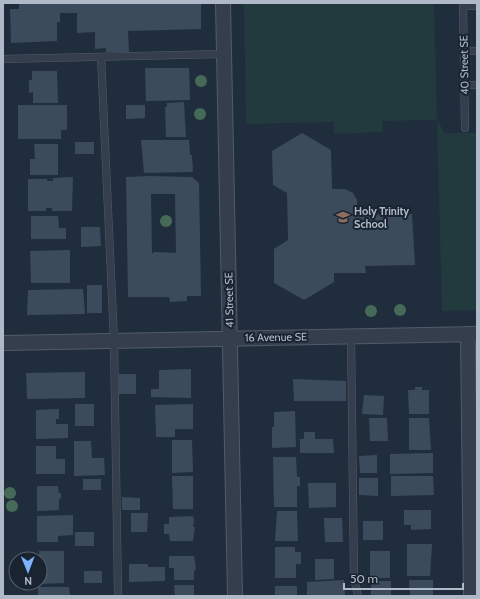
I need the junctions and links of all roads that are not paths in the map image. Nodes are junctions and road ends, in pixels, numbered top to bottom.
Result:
1 (223, 3) edge
2 (463, 5) edge
3 (477, 6) edge
4 (464, 51) junction
5 (477, 51) edge
6 (224, 54) junction
7 (101, 57) junction
8 (3, 59) edge
9 (464, 85) junction
10 (477, 85) edge
11 (465, 128) dead end
12 (473, 334) edge
13 (352, 336) junction
14 (230, 338) junction
15 (114, 340) junction
16 (3, 342) edge
17 (118, 596) edge
18 (235, 596) edge
19 (358, 596) edge
20 (471, 596) edge

1 - 6 street, 41 Street SE
2 - 3 lane
2 - 4 lane, 40 Street SE
4 - 5 lane
4 - 9 lane, 40 Street SE
6 - 7 lane
6 - 14 street, 41 Street SE
7 - 8 lane
7 - 15 lane
9 - 10 lane
9 - 11 lane, 40 Street SE
12 - 13 street, 16 Avenue SE
12 - 20 street
13 - 14 street, 16 Avenue SE
13 - 19 lane
14 - 15 street, 16 Avenue SE
14 - 18 street, 41 Street SE
15 - 16 street, 16 Avenue SE
15 - 17 lane

